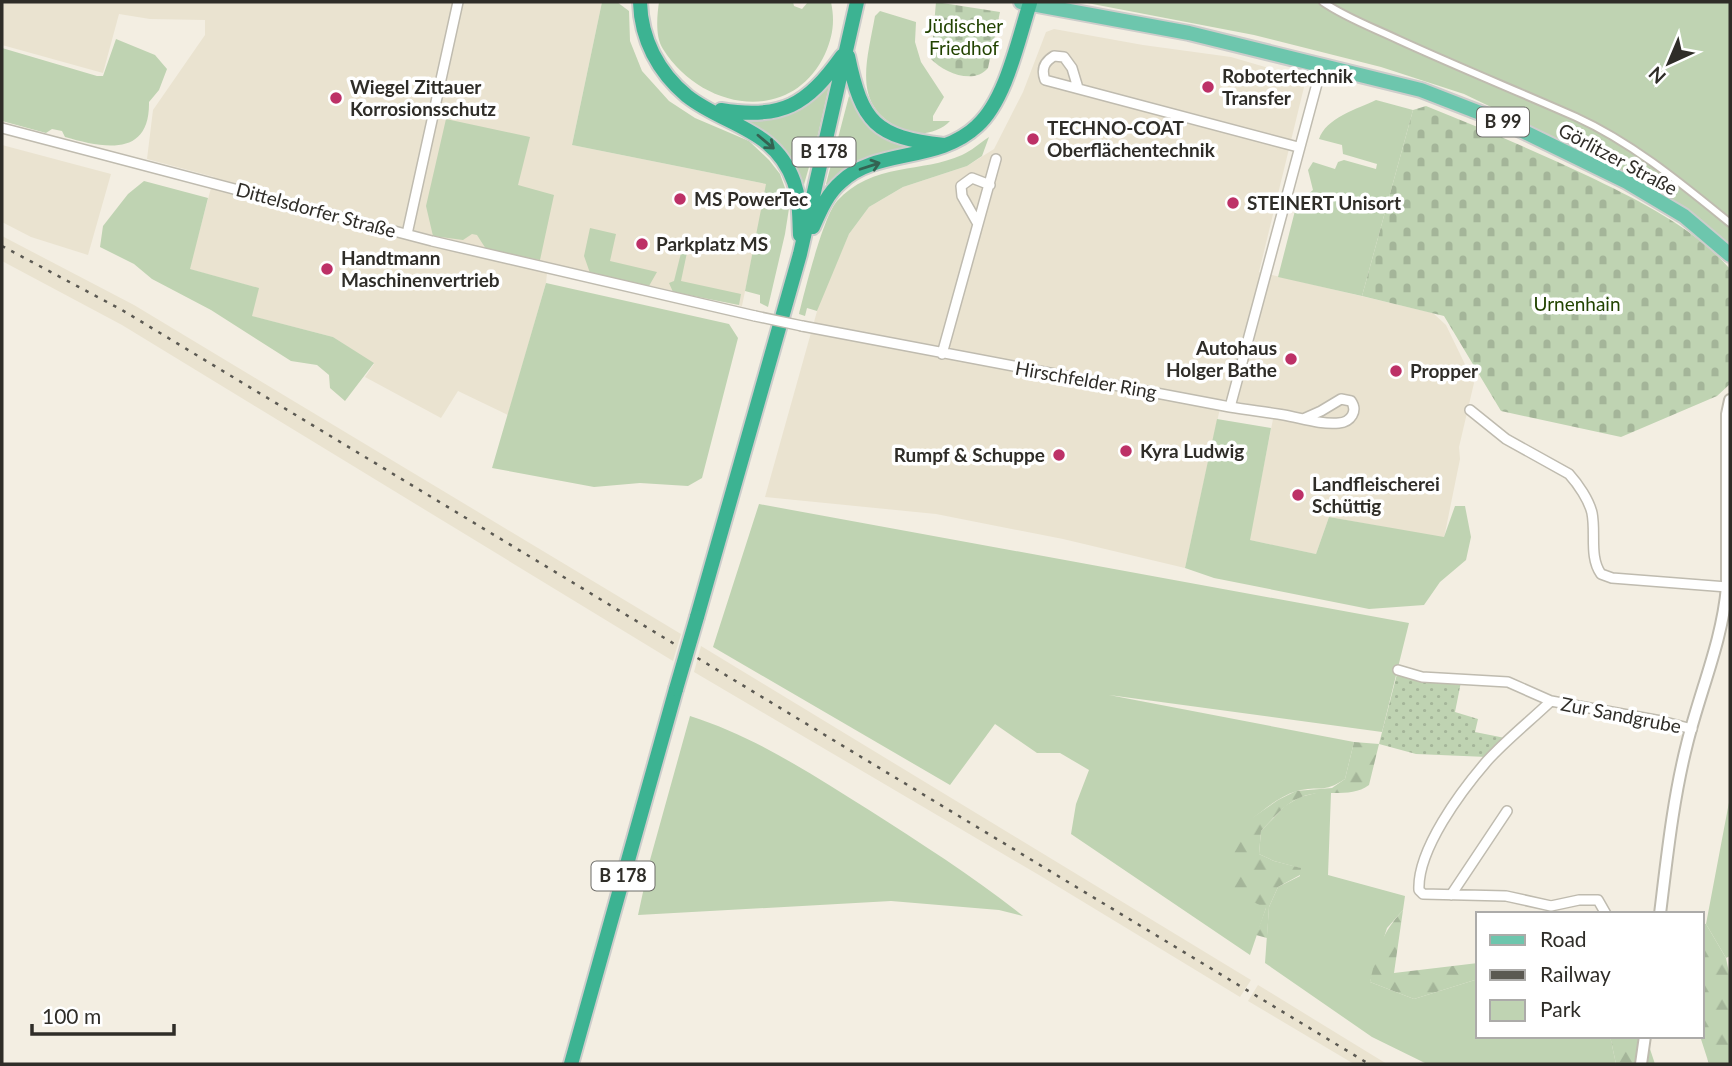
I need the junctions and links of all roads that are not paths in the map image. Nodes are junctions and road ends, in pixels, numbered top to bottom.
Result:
1 (458, 2) edge
2 (640, 2) edge
3 (857, 2) edge
4 (1323, 2) edge
5 (1026, 3) edge
6 (847, 49) junction
7 (1322, 65) junction
8 (1078, 88) dead end
9 (707, 108) junction
10 (2, 128) edge
11 (946, 145) junction
12 (1298, 147) junction
13 (996, 159) dead end
14 (989, 186) junction
15 (1730, 223) edge
16 (978, 224) junction
17 (407, 234) junction
18 (800, 254) junction
19 (1730, 255) edge
20 (802, 326) joint
21 (942, 354) junction
22 (1730, 400) edge
23 (1230, 407) junction
24 (1470, 410) dead end
25 (1303, 419) junction
26 (1727, 587) junction
27 (1398, 670) dead end
28 (1551, 701) junction
29 (1692, 729) junction
30 (1507, 811) dead end
31 (1451, 895) junction
32 (1605, 912) edge
33 (1660, 912) edge
34 (1645, 1038) edge
35 (571, 1064) edge
36 (1641, 1064) edge

1 - 17 street
2 - 9 highway
3 - 6 highway, B 178
4 - 15 street
5 - 7 main road, Görlitzer Straße / B 99
5 - 11 highway
6 - 9 highway
6 - 11 highway
6 - 18 highway, B 178
7 - 12 street
7 - 19 main road, Görlitzer Straße / B 99
8 - 12 street
9 -> 18 highway
10 - 17 street, Dittelsdorfer Straße
18 -> 11 highway
12 - 23 street
13 - 14 street
14 - 16 street
14 - 16 street
16 - 21 street
17 - 20 street, Dittelsdorfer Straße, bridge
18 - 35 highway, B 178, bridge
20 - 21 street, Hirschfelder Ring
21 - 23 street, Hirschfelder Ring
22 - 26 street
23 - 25 street, Hirschfelder Ring
24 - 26 street
25 - 25 street, Hirschfelder Ring
26 - 29 street
27 - 28 street, Zur Sandgrube
28 - 29 street, Zur Sandgrube
28 - 31 street, Zur Sandgrube
29 - 33 street
30 - 31 street
31 - 32 street, Zur Sandgrube
34 - 36 street

